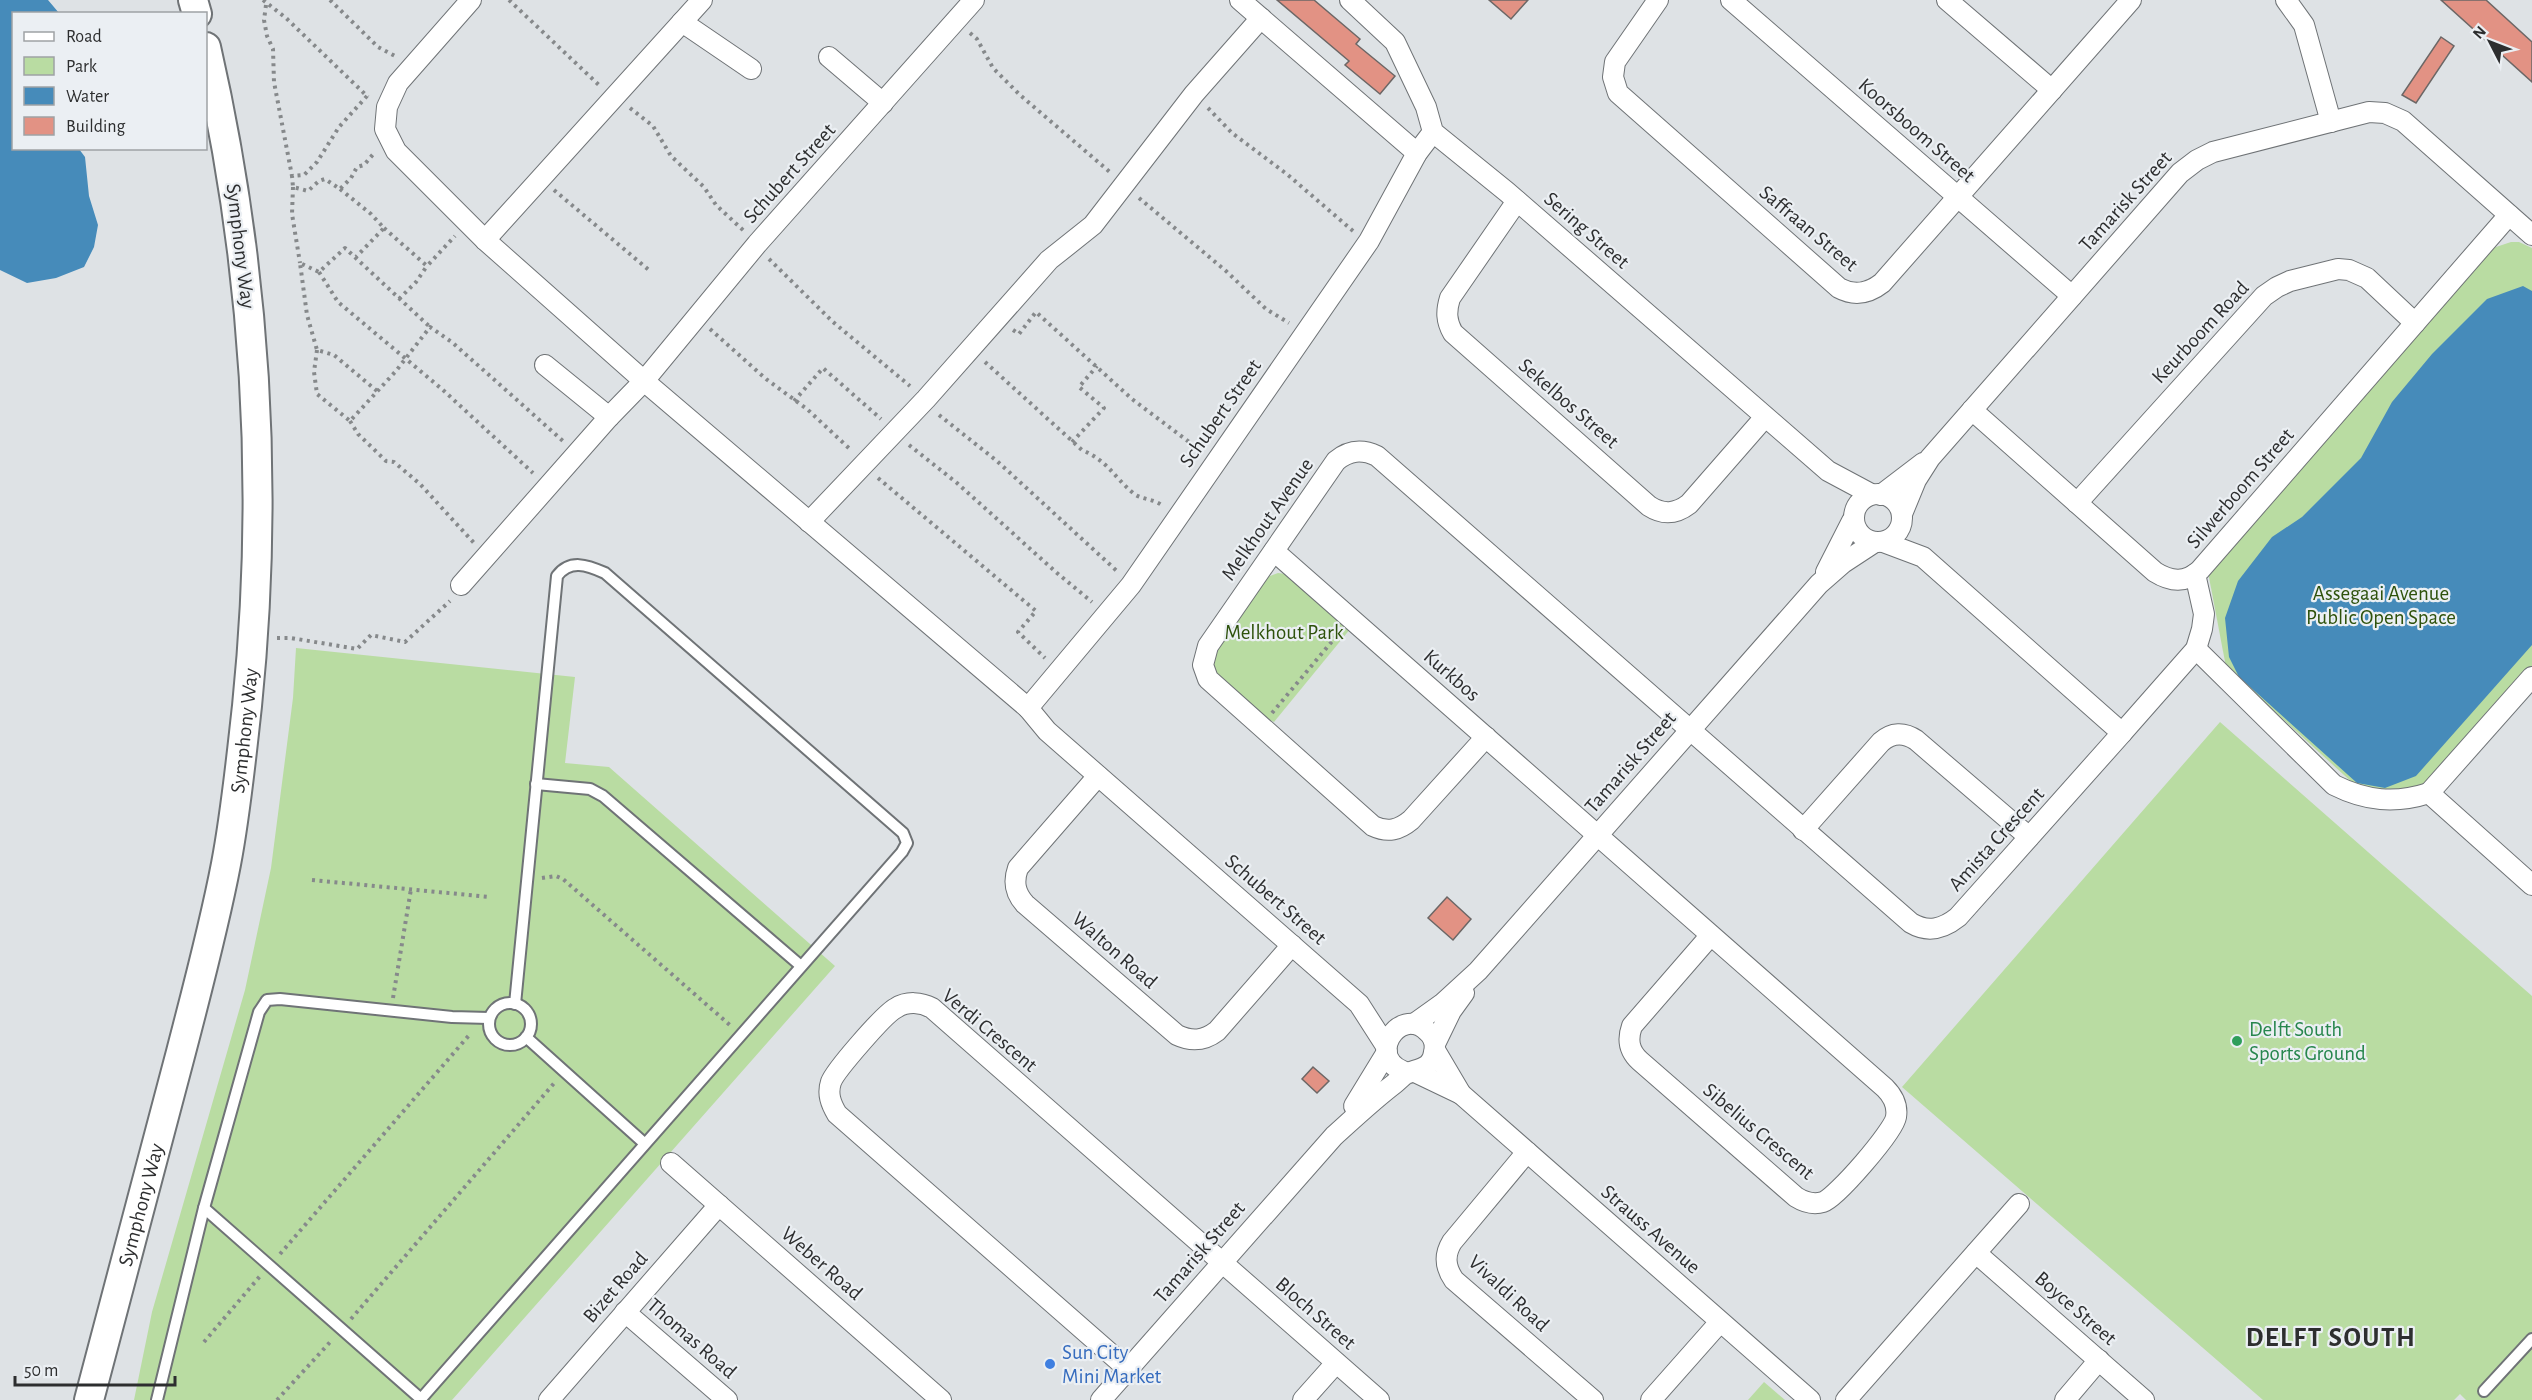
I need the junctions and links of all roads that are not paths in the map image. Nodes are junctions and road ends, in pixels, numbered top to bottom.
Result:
1 (471, 0) edge
2 (702, 0) edge
3 (974, 0) edge
4 (1240, 0) edge
5 (1350, 0) edge
6 (1658, 0) edge
7 (1731, 0) edge
8 (1947, 0) edge
9 (2131, 0) edge
10 (2286, 0) edge
11 (1261, 18) junction
12 (682, 22) junction
13 (207, 52) edge
14 (830, 57) dead end
15 (751, 69) dead end
16 (2052, 90) junction
17 (883, 103) junction
18 (2331, 122) junction
19 (1433, 132) junction
20 (1417, 153) junction
21 (1958, 197) junction
22 (1517, 201) junction
23 (2509, 215) junction
24 (2532, 234) edge
25 (485, 240) junction
26 (2072, 296) junction
27 (2415, 323) junction
28 (545, 365) dead end
29 (644, 381) junction
30 (1972, 410) junction
31 (609, 417) junction
32 (1765, 417) junction
33 (1930, 458) junction
34 (1828, 471) junction
35 (1876, 494) junction
36 (2077, 503) junction
37 (1853, 518) junction
38 (1902, 518) junction
39 (808, 522) junction
40 (1879, 542) junction
41 (1274, 551) junction
42 (1923, 557) junction
43 (2195, 574) junction
44 (1819, 584) junction
45 (460, 585) road end
46 (2196, 649) junction
47 (2532, 678) edge
48 (1028, 708) junction
49 (1689, 731) junction
50 (2122, 733) junction
51 (1486, 737) junction
52 (1098, 776) junction
53 (536, 784) junction
54 (2429, 793) junction
55 (1803, 830) junction
56 (1598, 835) junction
57 (2029, 837) junction
58 (2532, 885) edge
59 (1711, 935) junction
60 (1292, 945) junction
61 (801, 966) junction
62 (1478, 971) junction
63 (515, 1004) junction
64 (1359, 1004) junction
65 (486, 1018) junction
66 (1410, 1024) junction
67 (526, 1037) junction
68 (1435, 1047) junction
69 (1386, 1049) junction
70 (1412, 1073) junction
71 (1461, 1094) junction
72 (1334, 1136) junction
73 (644, 1143) junction
74 (1527, 1152) junction
75 (670, 1163) dead end
76 (2019, 1204) dead end
77 (719, 1205) junction
78 (204, 1209) junction
79 (1976, 1253) junction
80 (1222, 1263) junction
81 (625, 1312) junction
82 (1720, 1322) junction
83 (2532, 1339) edge
84 (2099, 1360) junction
85 (1336, 1363) junction
86 (1128, 1369) junction
87 (2484, 1391) dead end
88 (420, 1399) edge
89 (89, 1400) edge
90 (157, 1400) edge
91 (549, 1400) edge
92 (727, 1400) edge
93 (941, 1400) edge
94 (1101, 1400) edge
95 (1303, 1400) edge
96 (1378, 1400) edge
97 (1593, 1400) edge
98 (1650, 1400) edge
99 (1810, 1400) edge
100 (1846, 1400) edge
101 (2065, 1400) edge
102 (2144, 1400) edge

1 - 25 street, Schubert Street
2 - 12 street
3 - 17 street, Schubert Street
4 - 11 street
5 - 19 street
6 - 21 street, Saffraan Street
7 - 21 street, Koorsboom Street
8 - 16 street
9 - 16 street, Saffraan Street
10 - 18 street
11 - 20 street
11 - 39 street
12 - 15 street
12 - 25 street
13 - 89 main road, Symphony Way
14 - 17 street
16 - 21 street, Saffraan Street
17 - 29 street, Schubert Street
18 - 23 street, Tamarisk Street
18 - 26 street, Tamarisk Street
19 - 20 street, Schubert Street
19 - 22 street, Sering Street
20 - 48 street, Schubert Street
21 - 26 street, Koorsboom Street
22 - 32 street, Sering Street
22 - 32 street, Sekelbos Street
23 - 24 street, Tamarisk Street
23 - 27 street, Silwerboom Street
25 - 29 street, Schubert Street
26 - 30 street, Tamarisk Street
27 - 36 street, Keurboom Road
27 - 43 street, Silwerboom Street
28 - 31 street
29 - 31 street, Schubert Street
29 - 39 street, Schubert Street
30 - 33 street, Tamarisk Street
30 - 36 street, Silwerboom Street
31 - 45 street, Schubert Street
32 - 34 street, Sering Street
33 - 35 street, Tamarisk Street
33 - 38 street, Tamarisk Street
34 - 35 street, Sering Street
34 - 37 street, Sering Street
35 - 37 street
35 - 38 street
36 - 43 street, Silwerboom Street
37 - 40 street
37 - 44 street, Tamarisk Street
38 - 40 street
38 - 42 street
39 - 48 street, Schubert Street
40 - 42 street
40 - 44 street, Tamarisk Street
41 - 49 street, Melkhout Avenue
41 - 51 street, Kurkbos
41 - 51 street, Melkhout Avenue
42 - 50 street
43 - 46 street
44 - 49 street, Tamarisk Street
46 - 50 street, Amista Crescent
46 - 54 street
47 - 54 street
48 - 52 street, Schubert Street
49 - 55 street, Amista Crescent
49 - 56 street, Tamarisk Street
50 - 57 street, Amista Crescent
51 - 56 street, Kurkbos
52 - 60 street, Schubert Street
52 - 60 street, Walton Road
53 - 61 lane
53 - 61 lane
53 - 63 lane
54 - 58 street
55 - 57 street, Amista Crescent
55 - 57 street
56 - 59 street, Sibelius Crescent
56 - 62 street, Tamarisk Street
59 - 59 street, Sibelius Crescent
60 - 64 street, Schubert Street
61 - 73 lane
62 - 66 street, Tamarisk Street
62 - 68 street, Tamarisk Street
63 - 65 lane
63 - 67 lane
64 - 66 street, Schubert Street
64 - 69 street, Schubert Street
65 - 67 lane
65 - 78 lane
66 - 68 street
66 - 69 street
67 - 73 lane
68 - 70 street
68 - 71 street, Strauss Avenue
69 - 70 street
69 - 72 street, Tamarisk Street
70 - 71 street, Strauss Avenue
70 - 72 street, Tamarisk Street
71 - 74 street, Strauss Avenue
72 - 80 street, Tamarisk Street
73 - 88 lane
74 - 82 street, Strauss Avenue
74 - 97 street, Vivaldi Road
75 - 77 street, Weber Road
76 - 79 street
77 - 81 street, Bizet Road
77 - 93 street, Weber Road
78 - 88 lane
78 - 90 lane
79 - 84 street, Boyce Street
79 - 100 street
80 - 85 street, Bloch Street
80 - 86 street, Tamarisk Street
80 - 86 street, Verdi Crescent
81 - 91 street, Bizet Road
81 - 92 street, Thomas Road
82 - 98 street
82 - 99 street, Strauss Avenue
83 - 87 lane
84 - 101 street
84 - 102 street, Boyce Street
85 - 95 street
85 - 96 street, Bloch Street
86 - 94 street, Tamarisk Street

